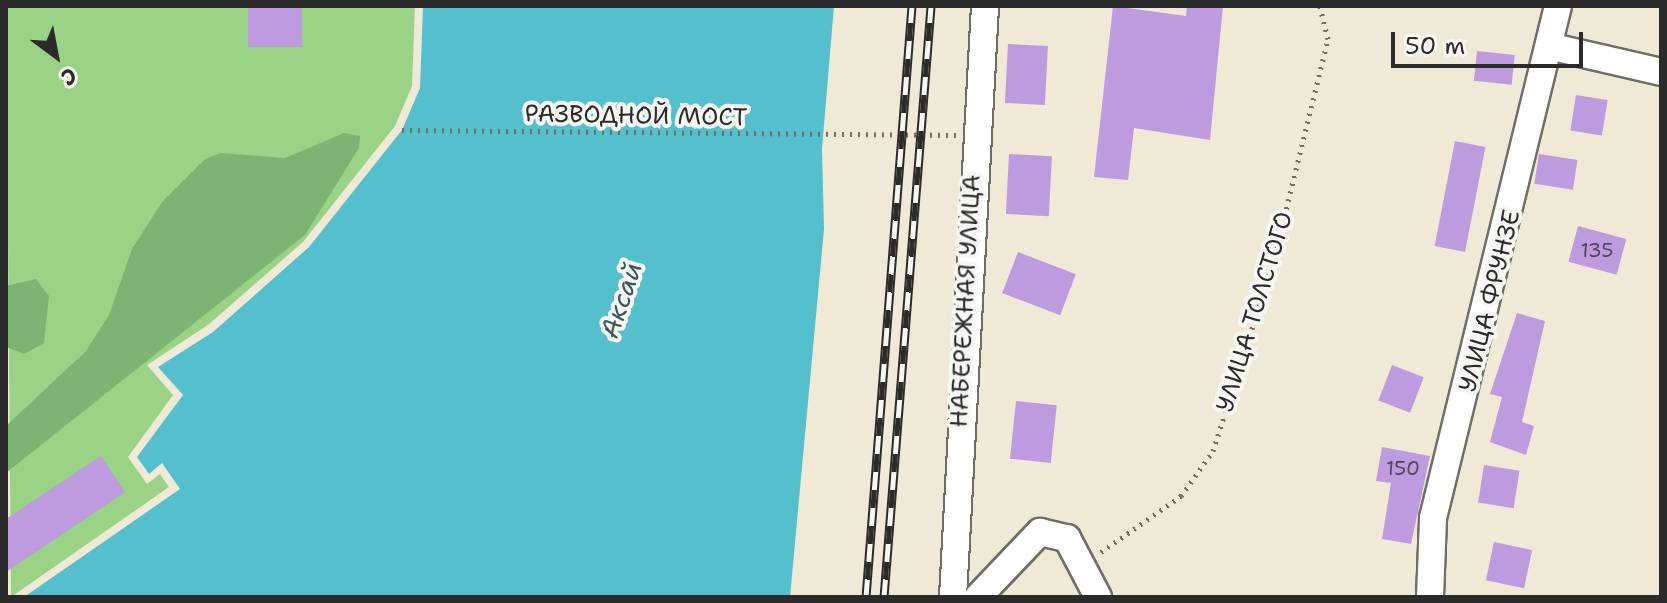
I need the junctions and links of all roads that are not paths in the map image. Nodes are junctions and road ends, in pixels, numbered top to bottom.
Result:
1 (985, 6) edge
2 (1558, 6) edge
3 (1553, 47) junction
4 (1661, 72) edge
5 (953, 597) edge
6 (978, 597) edge
7 (1098, 597) edge
8 (1430, 597) edge

1 - 5 street, НАБЕРЕЖНАЯ УЛИЦА
2 - 3 street, УЛИЦА ФРУНЗЕ
3 - 4 street
3 - 8 street, УЛИЦА ФРУНЗЕ
6 - 7 street

